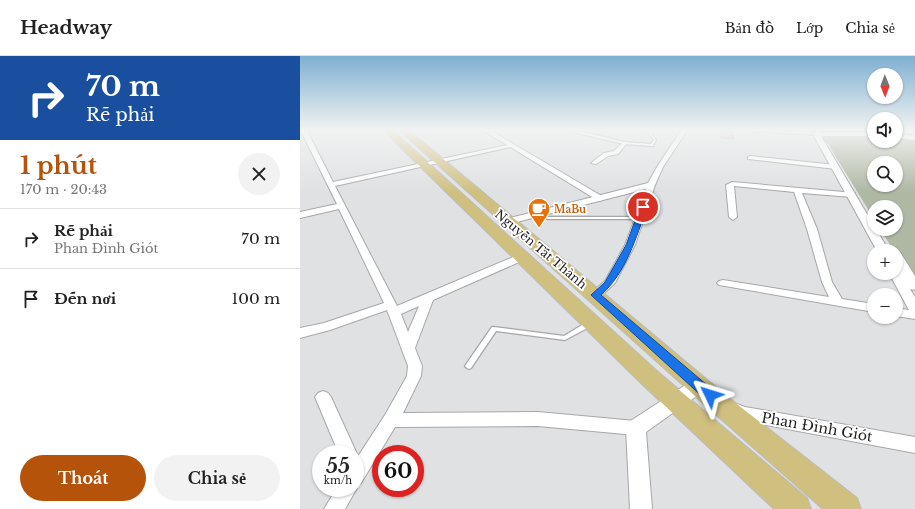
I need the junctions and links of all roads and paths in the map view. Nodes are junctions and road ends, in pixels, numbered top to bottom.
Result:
1 (313, 150) edge
2 (414, 150) edge
3 (420, 150) edge
4 (492, 150) edge
5 (519, 150) edge
6 (618, 150) edge
7 (671, 150) edge
8 (826, 150) edge
9 (831, 150) edge
10 (750, 158) dead end
11 (431, 163) junction
12 (594, 163) dead end
13 (836, 167) junction
14 (330, 185) junction
15 (651, 185) junction
16 (797, 190) junction
17 (856, 195) junction
18 (600, 198) junction
19 (341, 206) junction
20 (867, 210) edge
21 (300, 215) edge
22 (529, 216) junction
23 (733, 217) dead end
24 (639, 218) junction
25 (509, 222) junction
26 (880, 244) edge
27 (522, 257) junction
28 (903, 266) edge
29 (899, 280) edge
30 (722, 283) dead end
31 (915, 286) edge
32 (595, 295) junction
33 (428, 298) junction
34 (838, 303) junction
35 (867, 307) edge
36 (393, 309) junction
37 (915, 309) edge
38 (903, 313) edge
39 (915, 315) edge
40 (591, 323) junction
41 (300, 333) edge
42 (408, 348) junction
43 (469, 366) dead end
44 (699, 385) junction
45 (323, 397) dead end
46 (676, 401) junction
47 (721, 405) junction
48 (391, 420) junction
49 (636, 428) junction
50 (344, 445) edge
51 (915, 445) edge
52 (364, 462) edge
53 (342, 497) edge
54 (334, 509) edge
55 (641, 509) edge
56 (796, 509) edge
57 (846, 509) edge

1 - 14 street
2 - 11 main road, Nguyễn Tất Thành
3 - 11 main road, Nguyễn Tất Thành
4 - 11 street
5 - 18 street
6 - 12 street
7 - 15 street
8 - 13 street
9 - 17 street
10 - 13 street
11 - 14 street
11 - 25 main road, Nguyễn Tất Thành
11 - 27 main road, Nguyễn Tất Thành
13 - 17 street
14 - 19 street
15 - 18 street
15 - 24 street
16 - 17 street
16 - 23 street
16 - 34 street
17 - 20 street
17 - 26 street
18 - 22 street
19 - 21 street
19 - 36 street
22 - 24 lane
22 - 25 street
24 - 32 street
25 - 32 main road, Nguyễn Tất Thành
27 - 33 street
27 - 40 main road, Nguyễn Tất Thành
28 - 31 street
29 - 37 street
30 - 34 street
32 - 44 main road, Nguyễn Tất Thành
33 - 36 street
33 - 42 street
34 - 35 street
36 - 41 street
36 - 42 street
38 - 39 street
40 - 43 lane
40 - 46 main road, Nguyễn Tất Thành
42 - 48 street
44 - 46 street
44 - 47 main road, Nguyễn Tất Thành
45 - 50 street
46 - 49 street
46 - 56 main road, Nguyễn Tất Thành
47 - 51 street, Phan Đình Giót
47 - 57 main road, Nguyễn Tất Thành
48 - 49 street
48 - 52 street
49 - 55 street
53 - 54 street

